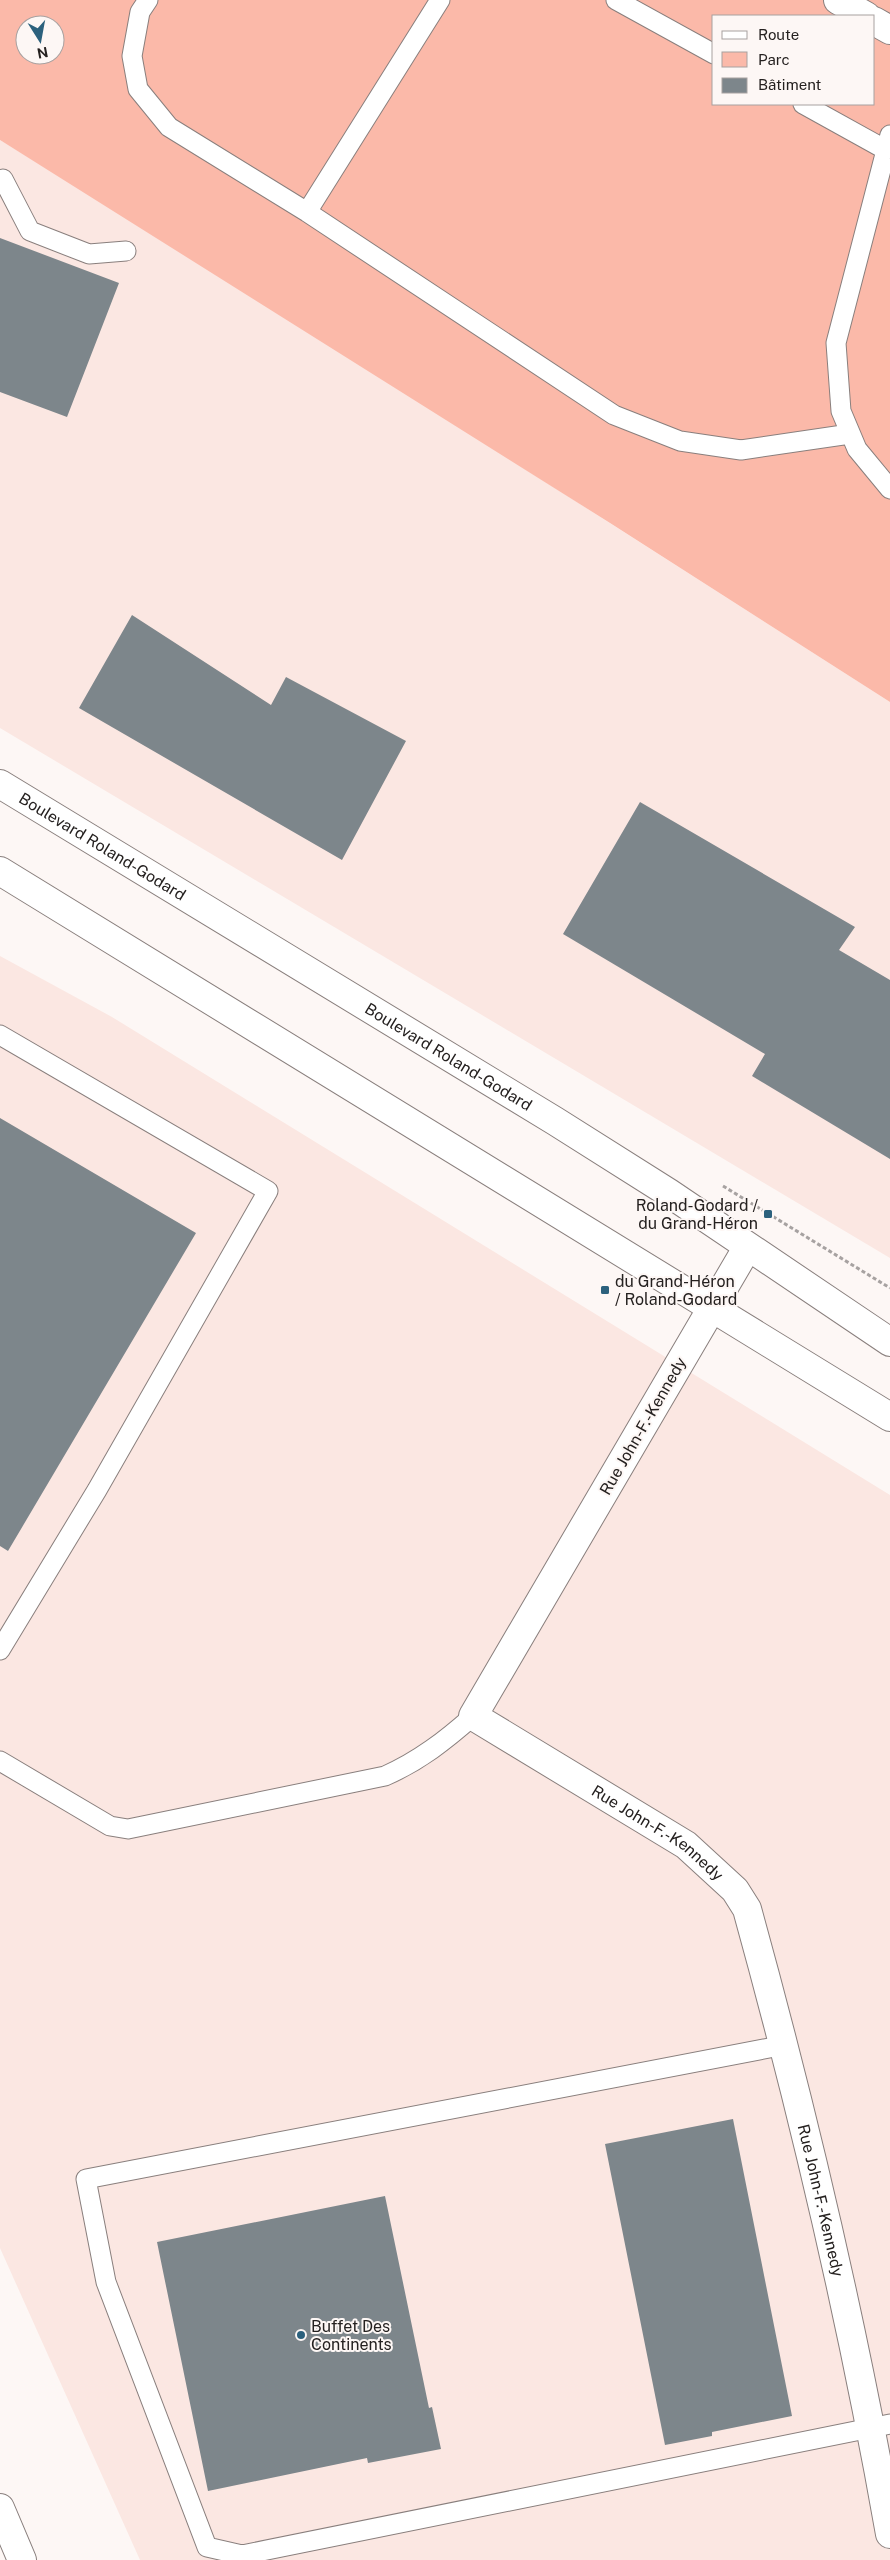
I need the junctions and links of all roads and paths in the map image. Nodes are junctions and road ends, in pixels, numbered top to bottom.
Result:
1 (148, 0) edge
2 (440, 0) edge
3 (616, 0) edge
4 (838, 0) edge
5 (864, 15) edge
6 (875, 22) edge
7 (890, 30) edge
8 (712, 53) edge
9 (805, 105) edge
10 (888, 143) edge
11 (3, 180) dead end
12 (307, 212) junction
13 (126, 251) dead end
14 (850, 434) junction
15 (890, 489) edge
16 (0, 784) edge
17 (0, 871) edge
18 (0, 1035) edge
19 (747, 1248) junction
20 (712, 1308) junction
21 (890, 1342) edge
22 (890, 1417) edge
23 (0, 1650) edge
24 (473, 1716) junction
25 (0, 1761) edge
26 (785, 2045) junction
27 (881, 2426) edge
28 (0, 2508) edge
29 (890, 2534) edge
30 (22, 2560) edge

1 - 12 lane
2 - 12 lane
3 - 8 lane
4 - 5 main road
6 - 7 main road
9 - 10 lane
10 - 14 lane
11 - 13 lane
12 - 14 lane
14 - 15 lane
16 - 19 main road, Boulevard Roland-Godard
17 - 20 main road
18 - 23 lane
19 - 20 main road, Rue John-F.-Kennedy
19 - 21 main road, Boulevard Roland-Godard
20 - 22 main road
20 - 24 main road, Rue John-F.-Kennedy
24 - 25 lane
24 - 26 main road, Rue John-F.-Kennedy
26 - 27 main road, Rue John-F.-Kennedy
26 - 27 lane
27 - 29 main road, Rue John-F.-Kennedy
28 - 30 main road

